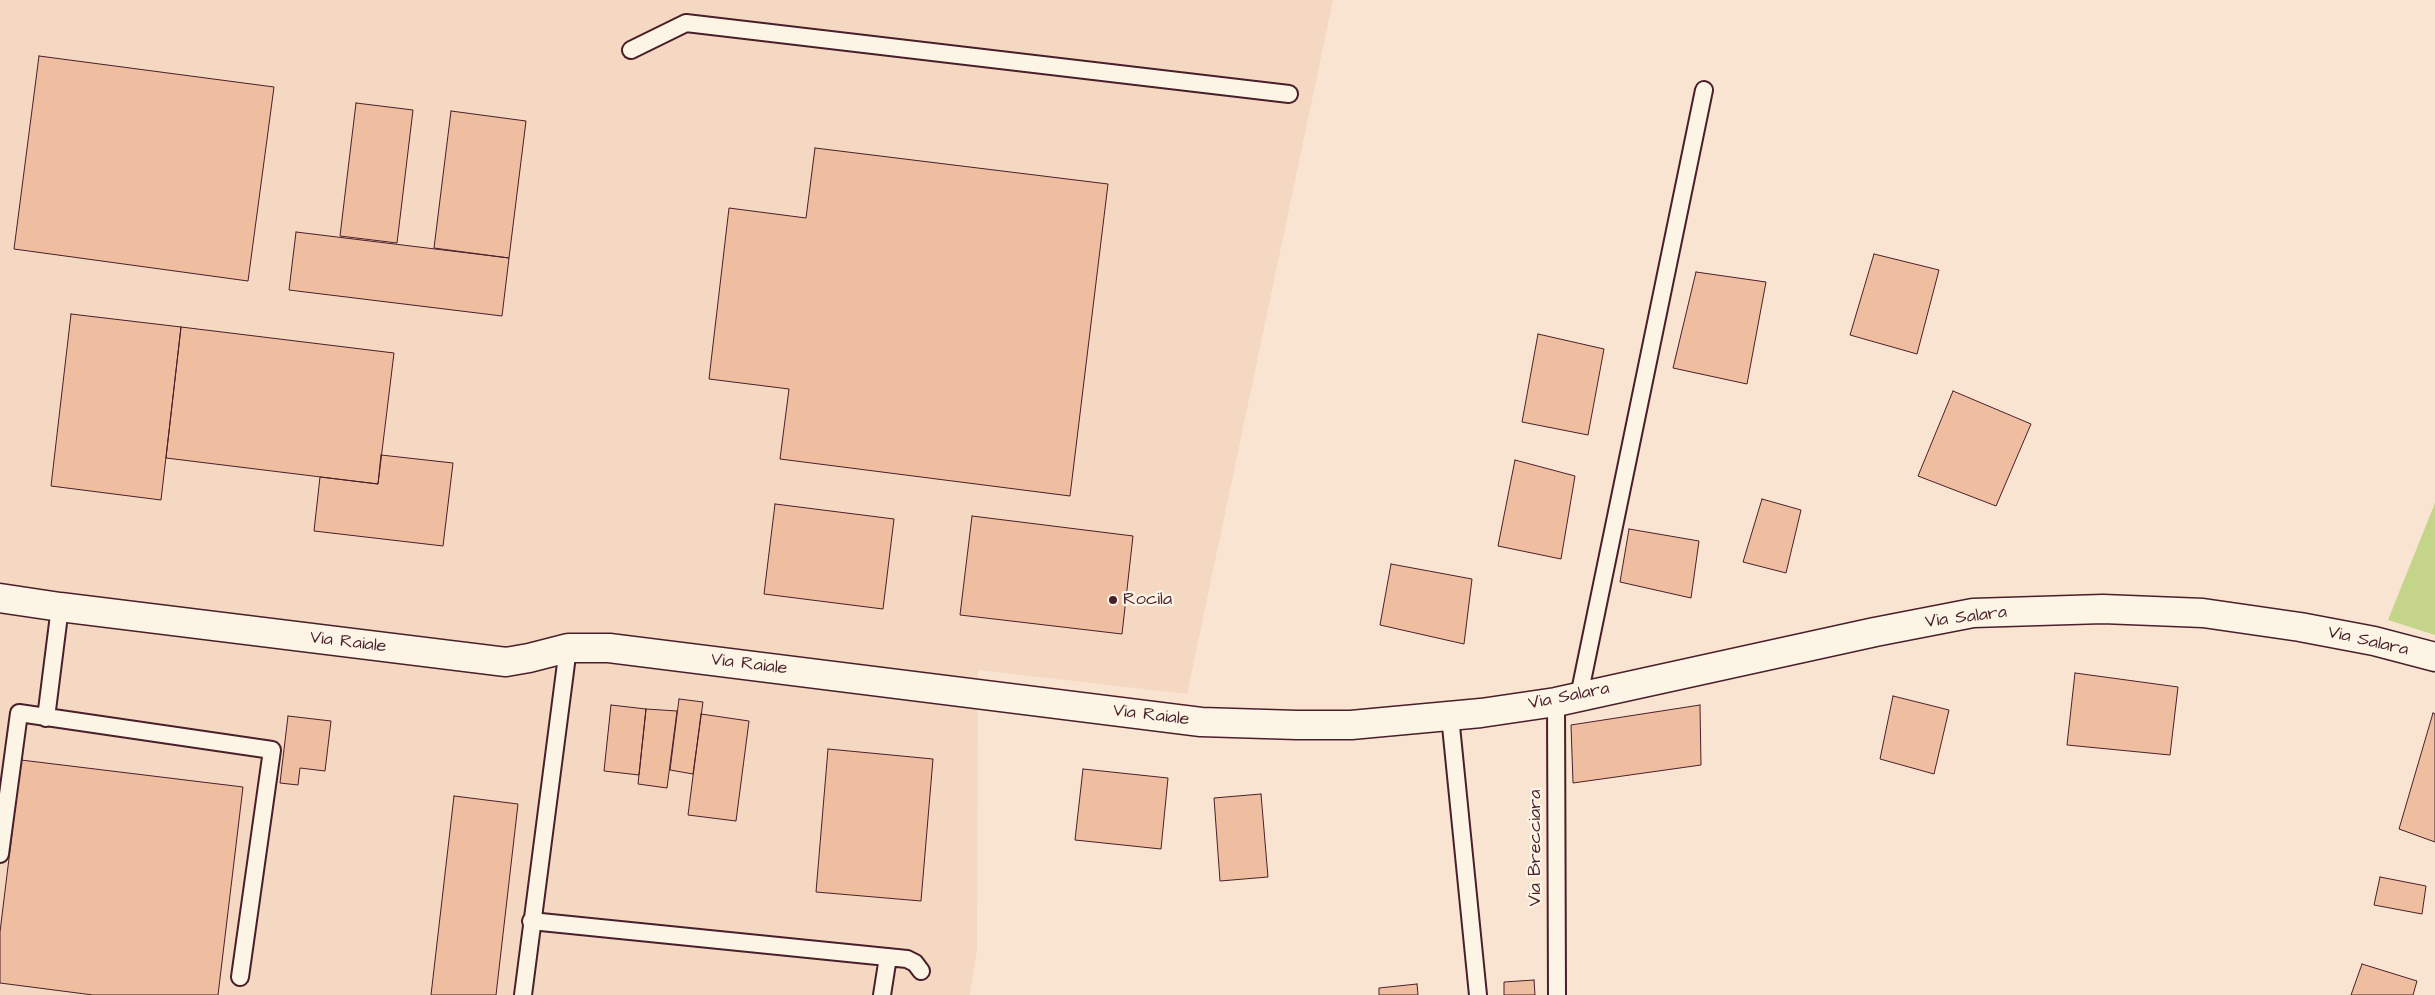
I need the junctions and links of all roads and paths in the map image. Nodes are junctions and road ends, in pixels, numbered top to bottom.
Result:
1 (631, 50) dead end
2 (1704, 90) dead end
3 (1288, 94) dead end
4 (0, 598) edge
5 (60, 607) junction
6 (568, 648) junction
7 (2435, 657) edge
8 (1567, 699) junction
9 (1501, 710) joint
10 (1450, 716) junction
11 (46, 718) junction
12 (0, 854) edge
13 (531, 921) junction
14 (888, 957) junction
15 (921, 972) dead end
16 (240, 977) dead end
17 (523, 995) edge
18 (882, 995) edge
19 (1478, 995) edge
20 (1557, 995) edge

1 - 3 lane
2 - 8 lane, Via Brecciara
4 - 5 street, Via Raiale
5 - 6 street, Via Raiale
5 - 11 lane
6 - 10 street, Via Raiale
6 - 13 lane
7 - 8 street, Via Salara
8 - 9 street, Via Salara
8 - 20 lane, Via Brecciara
9 - 10 street, Via Raiale
10 - 19 lane
11 - 12 lane
11 - 16 lane
13 - 14 lane
13 - 17 lane
14 - 15 lane
14 - 18 lane

